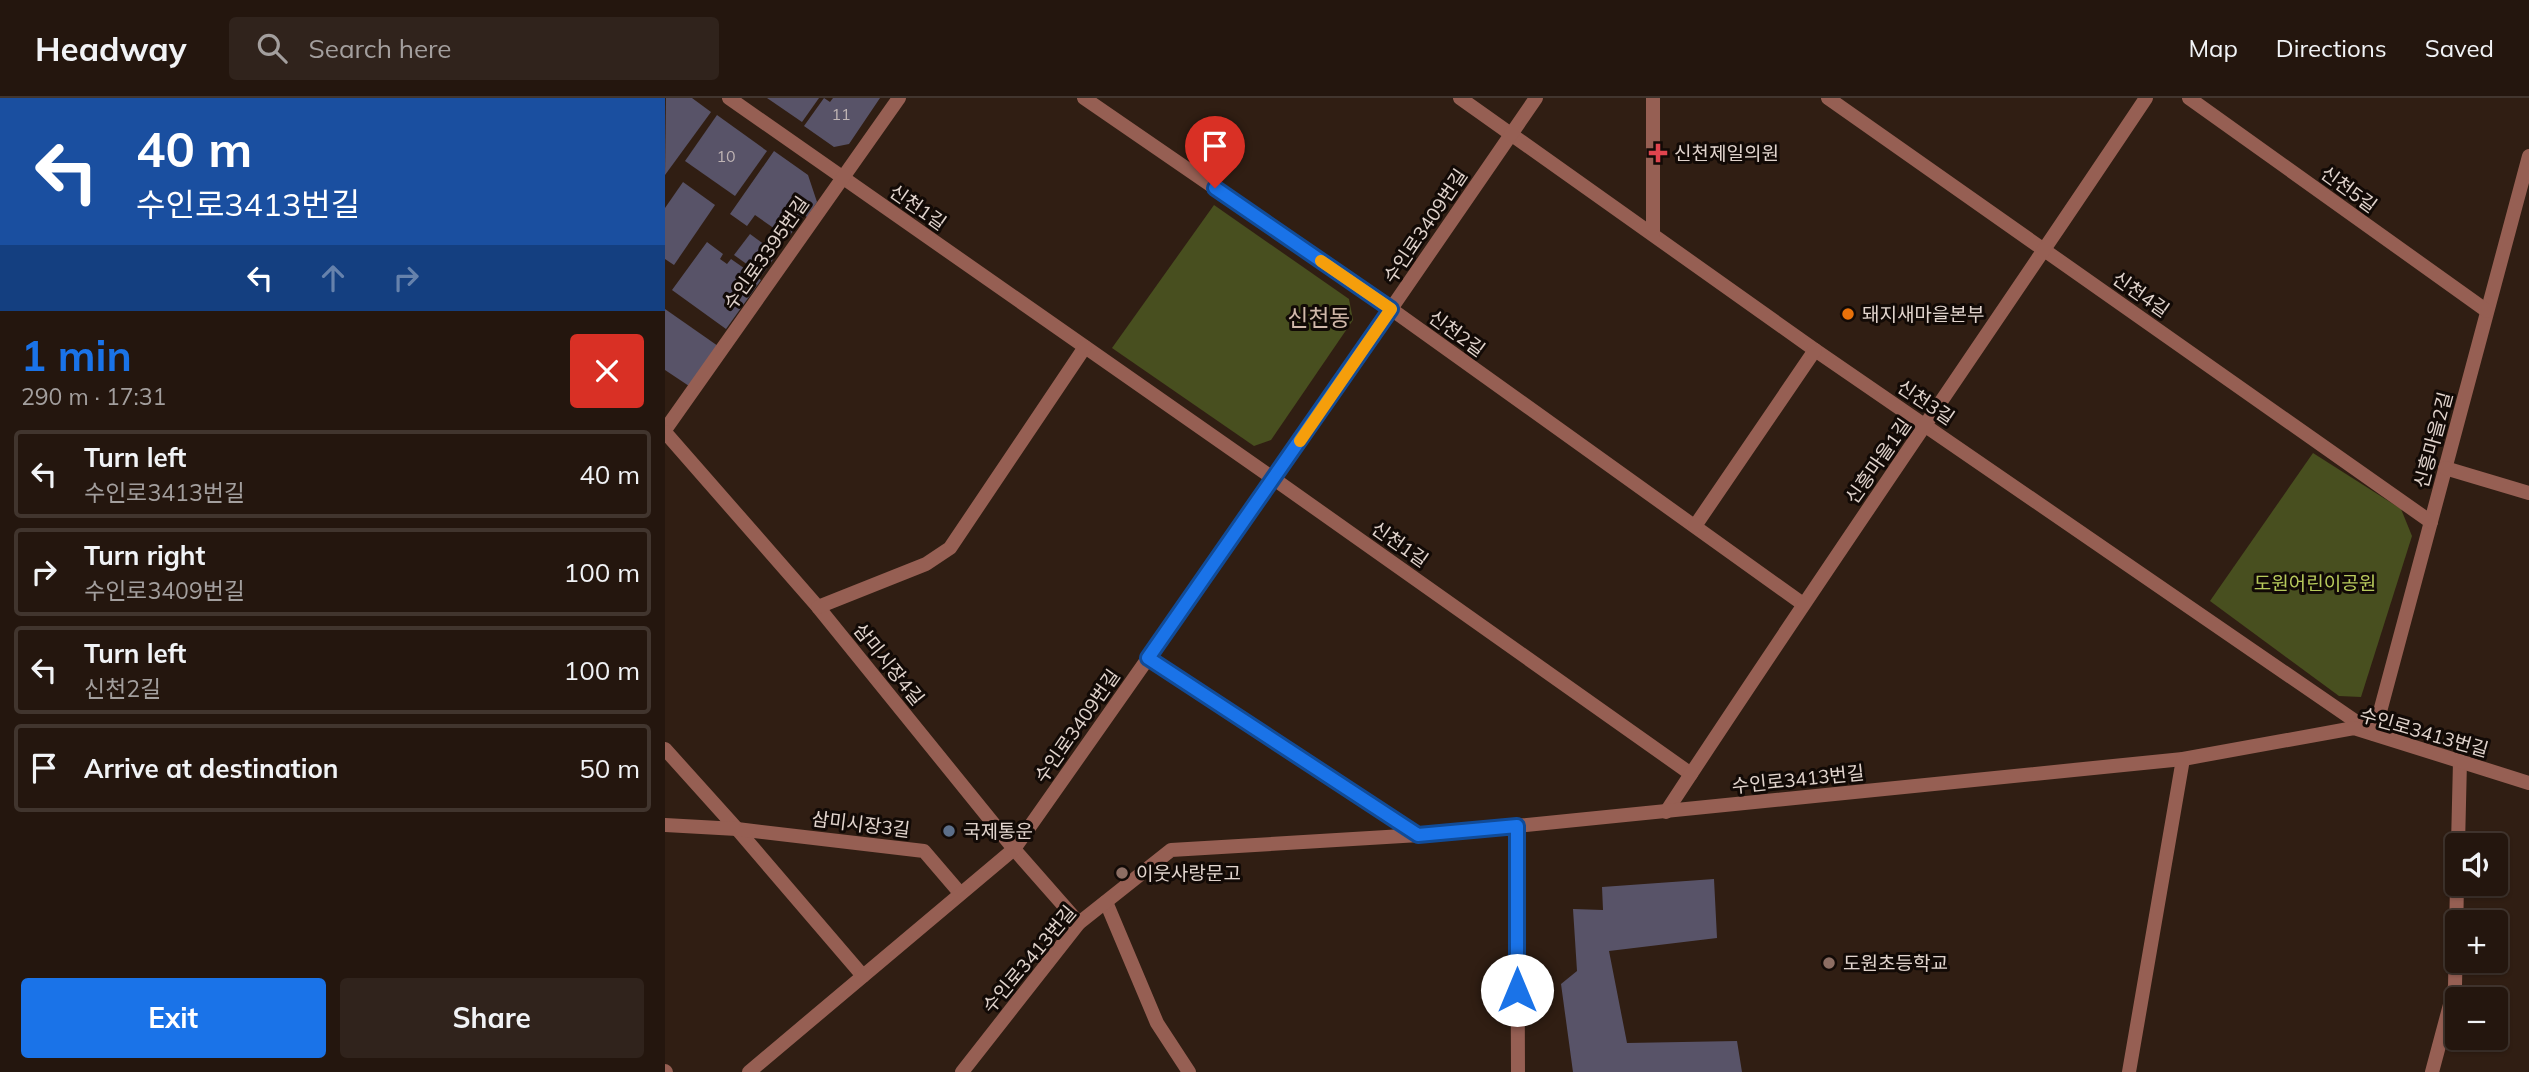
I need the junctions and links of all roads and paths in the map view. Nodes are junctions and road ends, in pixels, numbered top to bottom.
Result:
1 (729, 98) edge
2 (899, 98) edge
3 (1084, 98) edge
4 (1460, 98) edge
5 (1536, 98) edge
6 (1653, 98) edge
7 (1828, 98) edge
8 (2146, 98) edge
9 (2189, 98) edge
10 (1511, 134) junction
11 (2529, 156) edge
12 (842, 178) junction
13 (1653, 234) junction
14 (2045, 250) junction
15 (1391, 309) junction
16 (2487, 311) junction
17 (1085, 347) junction
18 (1815, 350) junction
19 (1927, 425) junction
20 (665, 431) edge
21 (2445, 468) junction
22 (1274, 479) junction
23 (2529, 493) edge
24 (2431, 522) junction
25 (1695, 526) junction
26 (1804, 604) junction
27 (818, 607) junction
28 (1148, 658) junction
29 (2374, 734) junction
30 (665, 749) edge
31 (2183, 759) junction
32 (2460, 761) junction
33 (1691, 774) junction
34 (2529, 783) edge
35 (1666, 812) junction
36 (665, 825) edge
37 (1517, 826) junction
38 (737, 829) junction
39 (2458, 833) edge
40 (1418, 835) junction
41 (1014, 849) junction
42 (960, 894) junction
43 (2457, 896) edge
44 (1106, 902) junction
45 (1079, 923) junction
46 (863, 976) junction
47 (748, 1072) edge
48 (962, 1072) edge
49 (1189, 1072) edge
50 (1517, 1072) edge
51 (2129, 1072) edge
52 (2432, 1072) edge

1 - 12 street, 신천1길
2 - 12 street, 수인로3395번길
3 - 15 street, 신천2길
4 - 10 street, 신천3길
5 - 10 street, 수인로3409번길
6 - 13 street
7 - 14 street, 신천4길
8 - 14 street, 신흥마을1길
9 - 16 street, 신천5길
10 - 13 street, 신천3길
10 - 15 street, 수인로3409번길
11 - 16 street, 신흥마을2길
12 - 17 street, 신천1길
12 - 20 street, 수인로3395번길
13 - 18 street, 신천3길
14 - 19 street, 신흥마을1길
14 - 24 street, 신천4길
15 - 22 street, 수인로3409번길
15 - 25 street, 신천2길
16 - 21 street, 신흥마을2길
17 - 22 street, 신천1길
17 - 27 street
18 - 19 street, 신천3길
18 - 25 street
19 - 26 street, 신흥마을1길
19 - 29 street, 신천3길
20 - 27 street, 삼미시장4길
21 - 23 street
21 - 24 street, 신흥마을2길
22 - 28 street, 수인로3409번길
22 - 33 street, 신천1길
24 - 29 street, 신흥마을2길
25 - 26 street, 신천2길
26 - 33 street, 신흥마을1길
27 - 41 street, 삼미시장4길
28 - 40 street
28 - 41 street, 수인로3409번길
29 - 31 street, 수인로3413번길
29 - 32 street, 수인로3413번길
30 - 38 street
31 - 35 street, 수인로3413번길
31 - 51 street
32 - 34 street, 수인로3413번길
32 - 39 street
33 - 35 street, 신흥마을1길
35 - 37 street, 수인로3413번길
36 - 38 street, 삼미시장3길
37 - 40 street, 수인로3413번길
37 - 50 street
38 - 42 street, 삼미시장3길
38 - 46 street
40 - 44 street, 수인로3413번길
41 - 42 street, 수인로3409번길
41 - 45 street, 삼미시장4길
42 - 46 street, 수인로3409번길
43 - 52 street
44 - 45 street, 수인로3413번길
44 - 49 street
45 - 48 street, 수인로3413번길
46 - 47 street, 수인로3409번길

